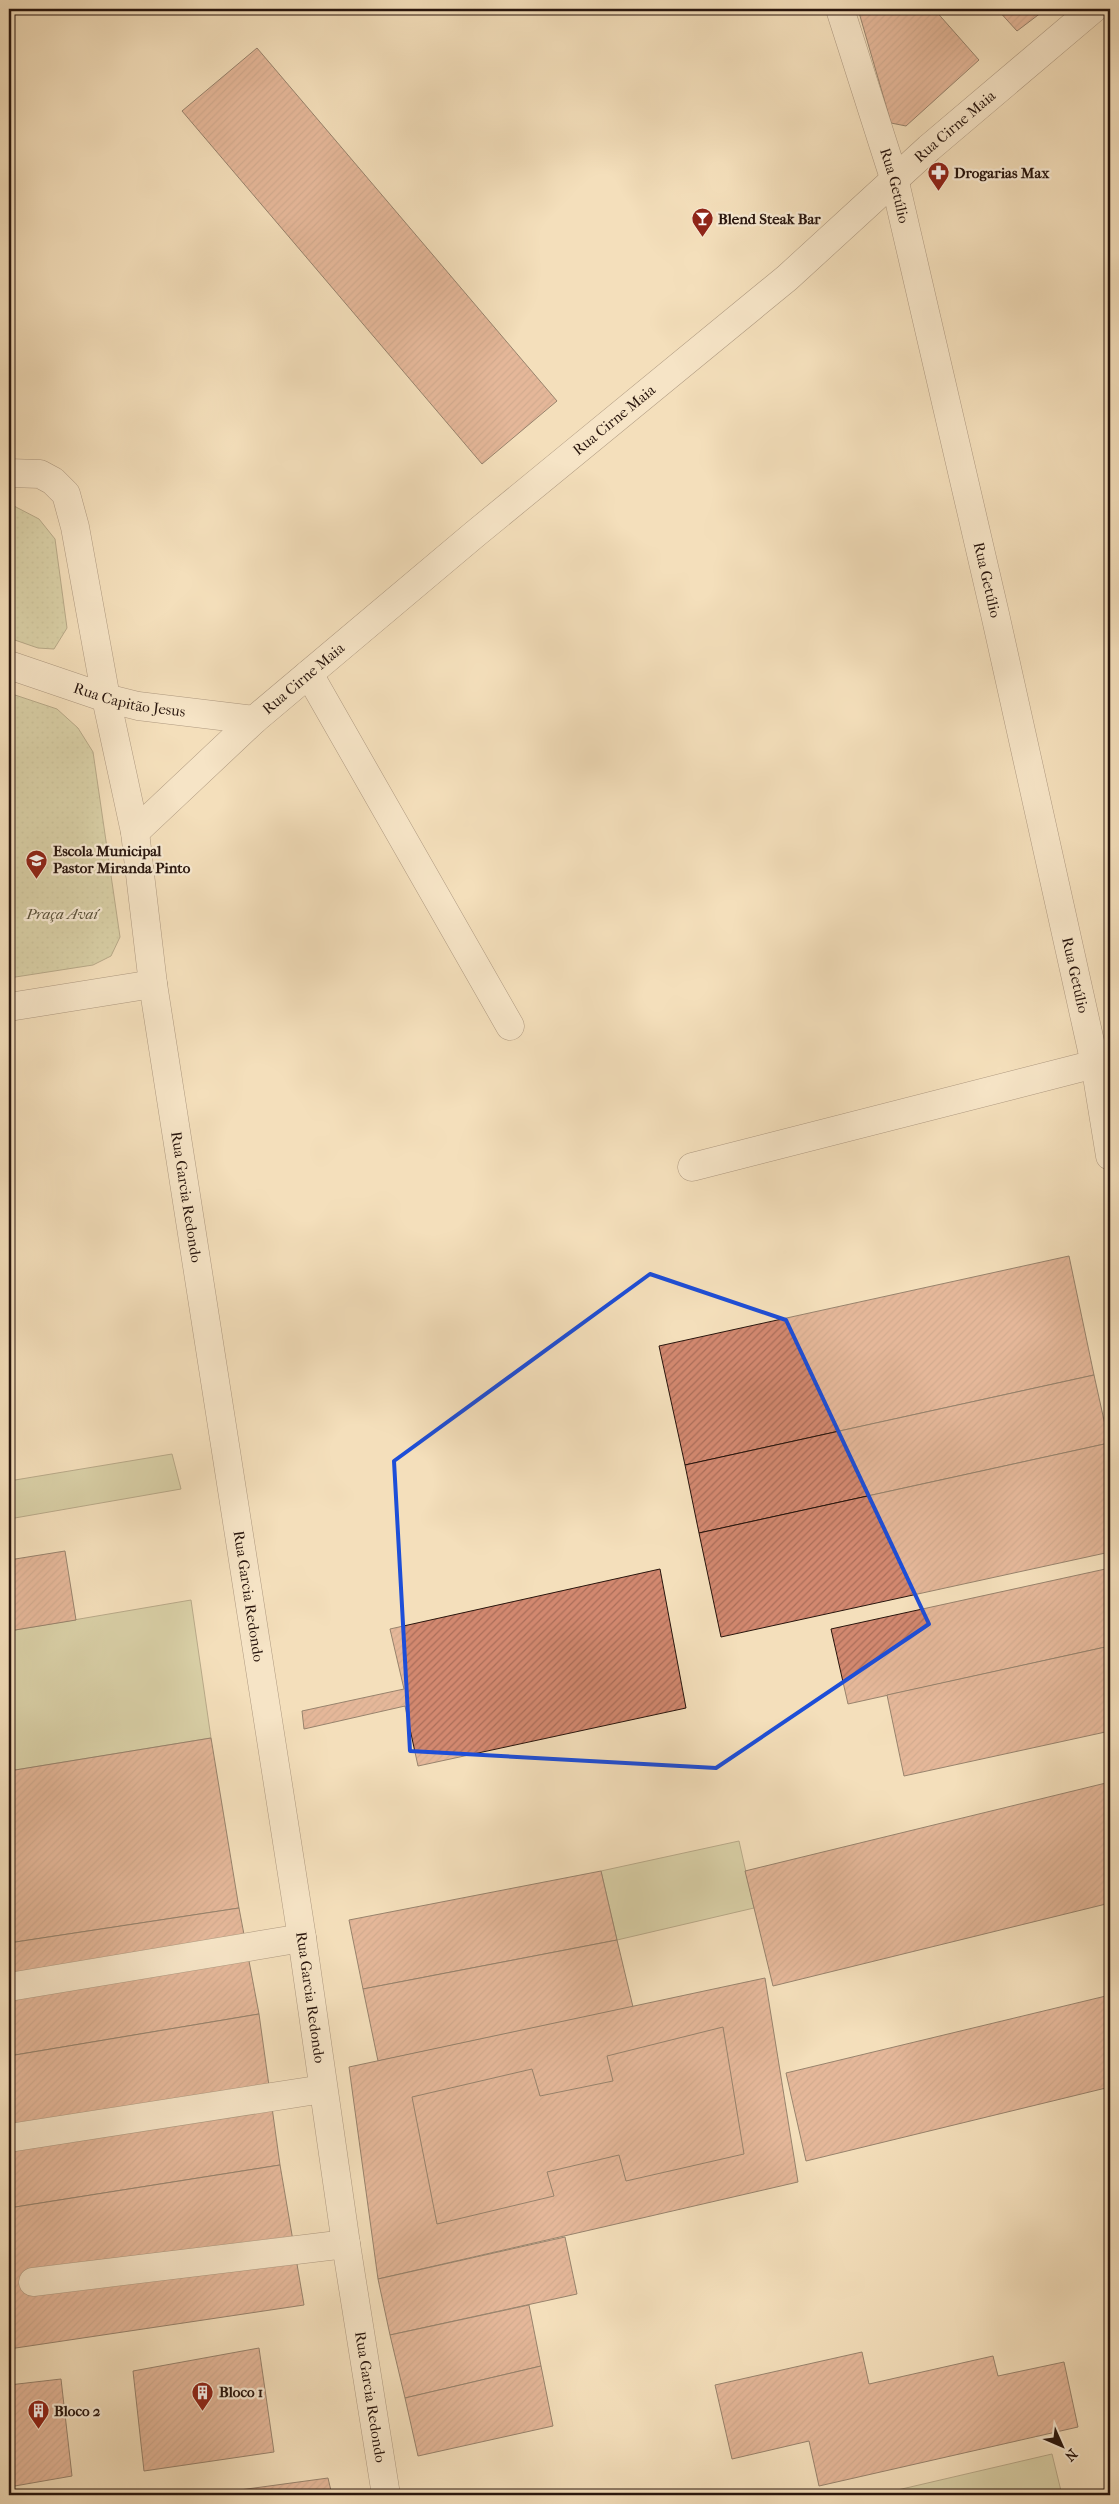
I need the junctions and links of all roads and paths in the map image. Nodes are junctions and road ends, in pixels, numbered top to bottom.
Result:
1 (840, 9) edge
2 (1093, 9) edge
3 (894, 178) junction
4 (9, 472) edge
5 (9, 665) edge
6 (309, 674) junction
7 (106, 698) junction
8 (254, 720) junction
9 (135, 832) junction
10 (154, 984) junction
11 (9, 1007) edge
12 (510, 1026) dead end
13 (1095, 1064) junction
14 (1110, 1156) edge
15 (692, 1167) dead end
16 (302, 1938) junction
17 (9, 1987) edge
18 (323, 2089) junction
19 (9, 2138) edge
20 (346, 2244) junction
21 (33, 2282) dead end
22 (386, 2495) edge

1 - 3 street, Rua Getúlio
2 - 3 street, Rua Cirne Maia
3 - 6 street, Rua Cirne Maia
3 - 13 street, Rua Getúlio
4 - 7 street
5 - 7 street, Rua Capitão Jesus
6 - 8 street, Rua Cirne Maia
6 - 12 street
7 - 8 street, Rua Capitão Jesus
7 - 9 street, Rua Garcia Redondo
8 - 9 street, Rua Cirne Maia
9 - 10 street, Rua Garcia Redondo
10 - 11 street
10 - 16 street, Rua Garcia Redondo
13 - 14 street, Rua Getúlio
13 - 15 street
16 - 17 street
16 - 18 street, Rua Garcia Redondo
18 - 19 street
18 - 20 street, Rua Garcia Redondo
20 - 21 street
20 - 22 street, Rua Garcia Redondo

